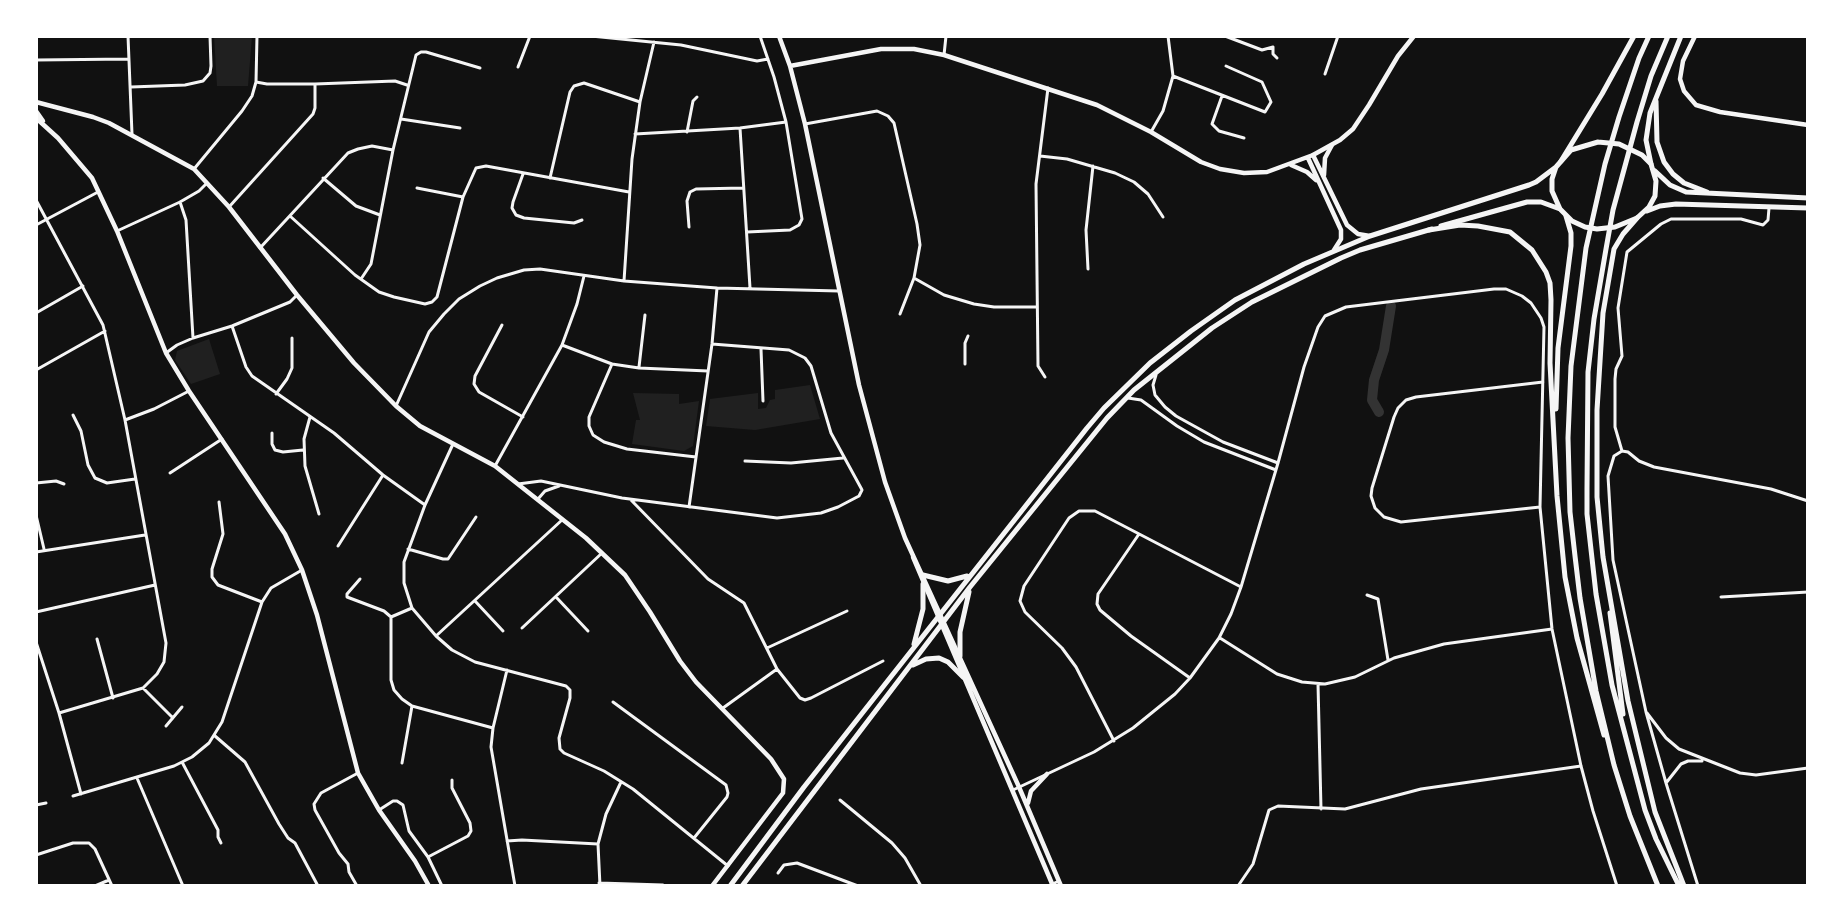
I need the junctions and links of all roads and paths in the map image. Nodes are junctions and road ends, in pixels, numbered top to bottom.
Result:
1 (128, 36) edge
2 (210, 36) edge
3 (257, 36) edge
4 (530, 36) edge
5 (591, 36) edge
6 (760, 36) edge
7 (779, 36) edge
8 (946, 36) edge
9 (1070, 36) edge
10 (1075, 36) edge
11 (1168, 36) edge
12 (1225, 36) edge
13 (1338, 36) edge
14 (1414, 36) edge
15 (1634, 36) edge
16 (1649, 36) edge
17 (1668, 36) edge
18 (1681, 36) edge
19 (1695, 36) edge
20 (654, 42) junction
21 (944, 55) junction
22 (1277, 58) dead end
23 (129, 59) junction
24 (768, 59) junction
25 (36, 60) edge
26 (790, 66) junction
27 (1226, 66) dead end
28 (480, 68) dead end
29 (518, 68) dead end
30 (1325, 74) dead end
31 (1173, 76) junction
32 (256, 82) junction
33 (315, 84) junction
34 (408, 85) junction
35 (131, 87) junction
36 (1048, 88) junction
37 (1656, 95) junction
38 (1222, 96) junction
39 (697, 97) dead end
40 (36, 102) edge
41 (640, 102) junction
42 (36, 111) edge
43 (36, 118) edge
44 (401, 119) junction
45 (786, 122) junction
46 (805, 124) junction
47 (1808, 125) edge
48 (46, 126) junction
49 (460, 128) dead end
50 (740, 128) junction
51 (687, 132) junction
52 (1151, 132) junction
53 (132, 134) junction
54 (635, 134) junction
55 (1244, 138) dead end
56 (1332, 145) junction
57 (393, 150) junction
58 (1040, 156) junction
59 (1310, 157) junction
60 (1560, 161) junction
61 (1291, 165) junction
62 (1093, 166) junction
63 (1652, 166) junction
64 (1556, 167) junction
65 (194, 169) junction
66 (523, 173) junction
67 (323, 178) junction
68 (550, 178) junction
69 (1324, 178) junction
70 (207, 182) junction
71 (1320, 184) junction
72 (417, 188) dead end
73 (743, 188) junction
74 (99, 191) junction
75 (629, 192) junction
76 (1714, 194) junction
77 (463, 197) junction
78 (1808, 198) edge
79 (36, 200) edge
80 (180, 202) junction
81 (1769, 206) junction
82 (229, 207) junction
83 (1808, 208) edge
84 (1560, 209) junction
85 (1643, 213) junction
86 (380, 215) junction
87 (290, 216) junction
88 (1566, 216) junction
89 (1163, 217) dead end
90 (1637, 218) junction
91 (48, 220) junction
92 (582, 220) dead end
93 (36, 225) edge
94 (689, 227) dead end
95 (1429, 230) junction
96 (117, 231) junction
97 (747, 232) junction
98 (1370, 236) junction
99 (260, 248) junction
100 (1334, 250) junction
101 (1088, 269) dead end
102 (584, 276) junction
103 (914, 278) junction
104 (361, 279) junction
105 (624, 281) junction
106 (83, 286) junction
107 (717, 288) junction
108 (750, 288) junction
109 (840, 291) junction
110 (297, 295) junction
111 (1037, 307) junction
112 (36, 313) edge
113 (900, 314) dead end
114 (645, 315) dead end
115 (502, 325) dead end
116 (232, 326) junction
117 (105, 332) junction
118 (968, 336) dead end
119 (193, 338) junction
120 (292, 338) dead end
121 (712, 344) junction
122 (562, 345) junction
123 (761, 349) junction
124 (166, 353) junction
125 (1167, 363) junction
126 (612, 364) junction
127 (965, 364) dead end
128 (639, 368) junction
129 (36, 370) edge
130 (708, 371) junction
131 (1046, 377) dead end
132 (1543, 382) junction
133 (189, 391) junction
134 (276, 394) junction
135 (1125, 399) junction
136 (763, 401) dead end
137 (396, 406) junction
138 (73, 415) dead end
139 (310, 417) junction
140 (523, 417) junction
141 (125, 420) junction
142 (272, 433) dead end
143 (222, 439) junction
144 (1555, 441) junction
145 (453, 444) junction
146 (303, 450) junction
147 (1622, 452) junction
148 (696, 458) junction
149 (843, 458) junction
150 (745, 460) dead end
151 (1278, 463) junction
152 (495, 466) junction
153 (1276, 470) junction
154 (170, 473) dead end
155 (383, 475) junction
156 (135, 479) junction
157 (36, 483) edge
158 (64, 484) dead end
159 (518, 484) junction
160 (560, 485) junction
161 (538, 499) junction
162 (631, 499) junction
163 (1808, 501) edge
164 (219, 502) dead end
165 (425, 505) junction
166 (689, 507) junction
167 (1540, 507) junction
168 (319, 514) dead end
169 (36, 515) edge
170 (476, 517) dead end
171 (563, 519) junction
172 (37, 523) edge
173 (1139, 534) junction
174 (145, 535) junction
175 (338, 546) dead end
176 (44, 549) junction
177 (408, 549) junction
178 (36, 552) edge
179 (602, 553) junction
180 (912, 554) junction
181 (302, 570) junction
182 (923, 575) junction
183 (969, 576) junction
184 (360, 579) dead end
185 (1607, 583) junction
186 (923, 584) junction
187 (155, 585) junction
188 (970, 587) junction
189 (1241, 587) junction
190 (1808, 592) edge
191 (1367, 596) dead end
192 (556, 597) junction
193 (1721, 597) dead end
194 (475, 601) junction
195 (262, 602) junction
196 (412, 608) junction
197 (847, 611) dead end
198 (36, 612) edge
199 (939, 615) junction
200 (391, 617) junction
201 (943, 624) junction
202 (522, 627) dead end
203 (503, 630) dead end
204 (1552, 630) junction
205 (588, 631) dead end
206 (436, 636) junction
207 (1219, 638) junction
208 (97, 639) dead end
209 (36, 642) edge
210 (767, 648) junction
211 (913, 649) junction
212 (960, 656) junction
213 (1388, 660) junction
214 (883, 661) dead end
215 (910, 666) junction
216 (777, 669) junction
217 (507, 670) junction
218 (963, 677) junction
219 (1190, 678) junction
220 (1318, 684) junction
221 (143, 688) junction
222 (113, 698) junction
223 (613, 702) dead end
224 (412, 706) junction
225 (182, 707) dead end
226 (721, 709) junction
227 (1646, 712) junction
228 (59, 713) junction
229 (173, 718) junction
230 (166, 726) dead end
231 (493, 728) junction
232 (215, 736) junction
233 (1626, 736) junction
234 (1114, 741) junction
235 (1706, 761) junction
236 (182, 762) junction
237 (402, 763) dead end
238 (1614, 765) junction
239 (1581, 766) junction
240 (1808, 768) edge
241 (358, 773) junction
242 (1047, 774) junction
243 (137, 778) junction
244 (452, 780) dead end
245 (621, 782) junction
246 (1666, 783) junction
247 (1019, 787) junction
248 (1013, 790) junction
249 (81, 794) junction
250 (73, 796) dead end
251 (840, 800) dead end
252 (46, 803) dead end
253 (36, 805) edge
254 (1027, 806) junction
255 (1321, 809) junction
256 (379, 810) junction
257 (694, 838) junction
258 (507, 841) junction
259 (221, 843) dead end
260 (598, 844) junction
261 (36, 855) edge
262 (428, 857) junction
263 (728, 866) junction
264 (778, 873) dead end
265 (109, 880) junction
266 (1060, 884) edge
267 (599, 885) edge
268 (663, 885) edge
269 (1051, 885) edge
270 (95, 886) edge
271 (112, 886) edge
272 (183, 886) edge
273 (234, 886) edge
274 (246, 886) edge
275 (318, 886) edge
276 (357, 886) edge
277 (429, 886) edge
278 (442, 886) edge
279 (515, 886) edge
280 (712, 886) edge
281 (730, 886) edge
282 (742, 886) edge
283 (858, 886) edge
284 (921, 886) edge
285 (1238, 886) edge
286 (1617, 886) edge
287 (1658, 886) edge
288 (1679, 886) edge
289 (1684, 886) edge
290 (1698, 886) edge

1 - 23 street
2 - 35 street
3 - 32 street
4 - 29 street
5 - 20 street
6 - 24 street
7 - 26 street
8 - 21 street
9 - 10 street
11 - 31 street
12 - 22 street
13 - 30 street
14 - 56 street
15 - 60 main road
16 - 238 main road
17 - 233 main road
18 - 37 main road
19 - 47 street
20 - 24 street
20 - 41 street
21 - 26 street
21 - 36 street
23 - 25 street
23 - 35 street
24 - 45 street
26 - 46 street
27 - 38 street
28 - 34 street
31 - 38 street
31 - 52 street
32 - 33 street
32 - 65 street
33 - 34 street
33 - 82 street
34 - 44 street
35 - 53 street
36 - 52 street
36 - 58 street
37 - 63 main road
37 - 76 main road
38 - 55 street
39 - 51 street
40 - 53 street
41 - 54 street
41 - 68 street
42 - 48 street
43 - 48 street
44 - 49 street
44 - 57 street
45 - 50 street
45 - 97 street
46 - 103 street
46 - 109 street
48 - 74 street
50 - 51 street
50 - 73 street
51 - 54 street
52 - 61 street
53 - 65 street
54 - 75 street
56 - 59 street
56 - 69 street
57 - 67 street
57 - 86 street
58 - 62 street
58 - 111 street
59 - 61 street
59 - 69 street
59 - 71 street
60 - 63 main road
60 - 64 main road
61 - 71 street
62 - 89 street
62 - 101 street
63 - 76 main road
63 - 85 main road
64 - 84 main road
64 - 98 main road
65 - 70 street
66 - 68 street
66 - 77 street
66 - 92 street
67 - 86 street
67 - 87 street
68 - 75 street
69 - 98 street
70 - 80 street
70 - 82 street
71 - 100 street
72 - 77 street
73 - 94 street
73 - 97 street
74 - 91 street
74 - 96 street
75 - 105 street
76 - 78 main road
77 - 104 street
79 - 91 street
80 - 96 street
80 - 119 street
81 - 83 main road
81 - 85 main road
81 - 147 street
82 - 99 street
84 - 88 main road
84 - 95 main road
85 - 90 main road
86 - 104 street
87 - 99 street
87 - 104 street
88 - 90 main road
88 - 144 main road
90 - 185 main road
91 - 93 street
91 - 106 street
95 - 125 main road
95 - 144 main road
96 - 124 street
97 - 108 street
98 - 100 main road
99 - 110 street
100 - 183 main road
102 - 105 street
102 - 122 street
102 - 137 street
103 - 111 street
103 - 113 street
105 - 107 street
106 - 112 street
106 - 117 street
107 - 108 street
107 - 121 street
108 - 109 street
109 - 180 street
110 - 116 street
110 - 137 street
111 - 131 street
114 - 128 street
115 - 140 street
116 - 119 street
116 - 134 street
117 - 129 street
117 - 141 street
118 - 127 street
119 - 124 street
120 - 134 street
121 - 123 street
121 - 130 street
122 - 126 street
122 - 140 street
123 - 136 street
123 - 149 street
124 - 133 street
125 - 135 main road
125 - 151 street
126 - 128 street
126 - 148 street
128 - 130 street
130 - 148 street
132 - 151 street
132 - 167 street
132 - 167 street
133 - 141 street
133 - 143 street
134 - 139 street
135 - 153 street
135 - 188 main road
137 - 145 street
138 - 156 street
139 - 146 street
139 - 155 street
140 - 152 street
141 - 156 street
142 - 146 street
143 - 154 street
143 - 181 street
144 - 238 main road
145 - 152 street
145 - 165 street
146 - 168 street
147 - 163 street
147 - 227 street
148 - 166 street
149 - 150 street
149 - 166 street
151 - 153 street
152 - 159 street
153 - 189 street
155 - 165 street
155 - 175 street
156 - 174 street
157 - 158 street
159 - 160 street
159 - 161 street
160 - 161 street
160 - 162 street
161 - 171 street
162 - 166 street
162 - 210 street
164 - 195 street
165 - 177 street
167 - 204 street
169 - 172 street
170 - 177 street
171 - 179 street
171 - 194 street
172 - 176 street
173 - 189 street
173 - 219 street
173 - 234 street
174 - 176 street
174 - 187 street
176 - 178 street
177 - 196 street
179 - 192 street
179 - 226 street
180 - 182 street
180 - 186 street
181 - 195 street
181 - 241 street
182 - 183 main road
182 - 199 street
183 - 199 main road
184 - 200 street
185 - 233 main road
185 - 289 main road
186 - 199 street
186 - 211 main road
187 - 198 street
187 - 221 street
188 - 201 main road
188 - 212 main road
189 - 207 street
190 - 193 street
191 - 213 street
192 - 202 street
192 - 205 street
194 - 203 street
194 - 206 street
195 - 232 street
196 - 200 street
196 - 206 street
197 - 210 street
199 - 201 street
199 - 211 main road
200 - 224 street
201 - 212 street
201 - 215 main road
201 - 218 street
204 - 213 street
204 - 239 street
206 - 217 street
207 - 219 street
207 - 220 street
208 - 222 street
209 - 228 street
210 - 216 street
211 - 281 main road
212 - 247 street
213 - 220 street
214 - 216 street
215 - 218 main road
215 - 282 main road
216 - 226 street
217 - 231 street
217 - 245 street
218 - 248 street
219 - 234 street
220 - 255 street
221 - 222 street
221 - 229 street
222 - 228 street
223 - 257 street
224 - 231 street
224 - 237 street
225 - 229 street
226 - 263 street
227 - 235 street
227 - 246 street
228 - 249 street
229 - 230 street
231 - 258 street
232 - 236 street
232 - 275 street
233 - 288 main road
234 - 242 street
235 - 240 street
235 - 246 street
236 - 243 street
236 - 259 street
238 - 287 main road
239 - 255 street
239 - 286 street
241 - 256 street
241 - 276 street
242 - 247 street
242 - 254 street
243 - 249 street
243 - 272 street
244 - 262 street
245 - 257 street
245 - 260 street
246 - 290 street
247 - 248 street
247 - 254 street
248 - 269 street
249 - 250 street
251 - 284 street
252 - 253 street
254 - 266 street
255 - 285 street
256 - 262 street
256 - 277 street
257 - 263 street
258 - 260 street
258 - 279 street
260 - 267 street
261 - 265 street
262 - 278 street
263 - 280 street
264 - 283 street
265 - 270 street
265 - 271 street
266 - 269 street
267 - 268 street
273 - 274 street

